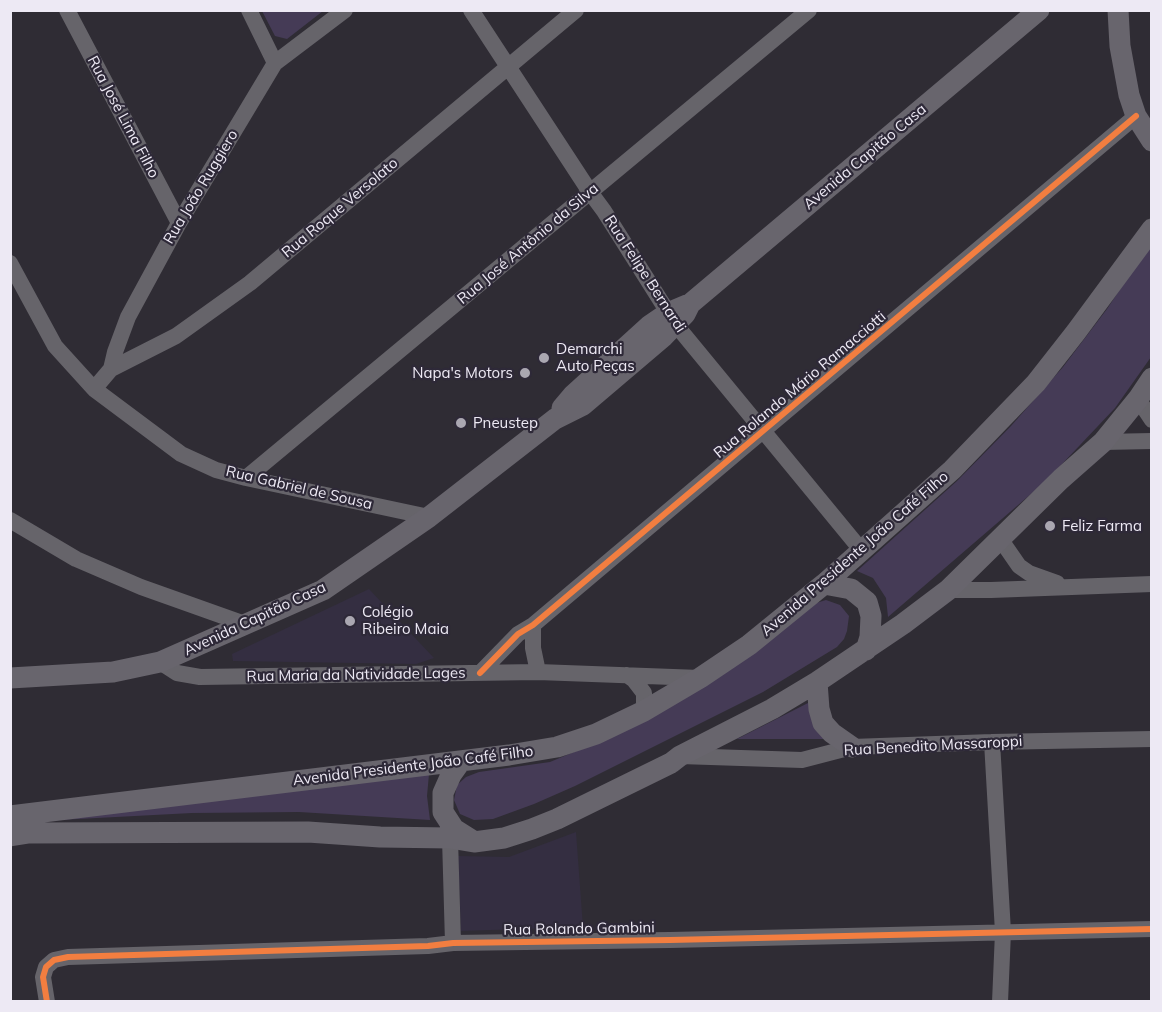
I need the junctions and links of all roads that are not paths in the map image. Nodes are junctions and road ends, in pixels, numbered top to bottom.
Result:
1 (67, 10) edge
2 (249, 10) edge
3 (345, 10) edge
4 (471, 10) edge
5 (576, 10) edge
6 (809, 10) edge
7 (1039, 10) edge
8 (1118, 10) edge
9 (275, 63) junction
10 (508, 66) junction
11 (1136, 116) junction
12 (1152, 141) edge
13 (590, 192) junction
14 (179, 223) junction
15 (1152, 229) edge
16 (10, 263) edge
17 (672, 319) junction
18 (111, 369) junction
19 (1152, 378) edge
20 (94, 388) junction
21 (1138, 399) junction
22 (1152, 420) edge
23 (763, 432) junction
24 (1152, 441) edge
25 (1103, 442) junction
26 (246, 478) junction
27 (429, 517) junction
28 (10, 520) edge
29 (1001, 540) junction
30 (862, 550) junction
31 (824, 584) junction
32 (1152, 584) edge
33 (1070, 587) junction
34 (948, 590) junction
35 (245, 624) junction
36 (532, 626) junction
37 (866, 650) junction
38 (160, 662) junction
39 (537, 672) junction
40 (480, 673) junction
41 (627, 675) junction
42 (10, 678) edge
43 (700, 678) junction
44 (817, 682) junction
45 (644, 711) junction
46 (1152, 738) edge
47 (992, 742) junction
48 (852, 747) junction
49 (680, 756) junction
50 (461, 761) junction
51 (10, 816) edge
52 (10, 836) edge
53 (450, 837) junction
54 (474, 842) junction
55 (1152, 929) edge
56 (1003, 932) junction
57 (453, 943) junction
58 (47, 1002) edge
59 (1000, 1002) edge

1 - 14 street, Rua José Lima Filho
2 - 9 street
3 - 9 street
4 - 10 street, Rua Felipe Bernardi
5 - 10 street, Rua Roque Versolato
6 - 13 street, Rua José Antônio da Silva
7 - 17 main road, Avenida Capitão Casa
8 - 11 main road
9 - 14 street, Rua João Ruggiero
10 - 13 street, Rua Felipe Bernardi
10 - 18 street, Rua Roque Versolato
11 - 12 main road
11 - 23 street, Rua Rolando Mário Ramacciotti
13 - 17 street, Rua Felipe Bernardi
13 - 26 street, Rua José Antônio da Silva
14 - 18 street, Rua João Ruggiero
15 - 30 main road, Avenida Presidente João Café Filho
16 - 20 street, Rua Gabriel de Sousa
17 - 23 street, Rua Felipe Bernardi
17 - 27 main road, Avenida Capitão Casa
18 - 20 street, Rua Roque Versolato
19 - 21 main road
20 - 26 street, Rua Gabriel de Sousa
21 - 22 street
21 - 25 main road
23 - 30 street, Rua Felipe Bernardi
23 - 36 street, Rua Rolando Mário Ramacciotti
24 - 25 street
25 - 29 main road
26 - 27 street, Rua Gabriel de Sousa
27 - 35 main road, Avenida Capitão Casa
28 - 35 street
29 - 33 street
29 - 34 main road
30 - 31 main road, Avenida Presidente João Café Filho
31 - 37 main road
31 - 43 main road, Avenida Presidente João Café Filho
32 - 33 street
33 - 34 street
34 - 37 main road
35 - 38 main road, Avenida Capitão Casa
36 - 39 street
36 - 40 street, Rua Rolando Mário Ramacciotti
37 - 44 main road
38 - 40 street, Rua Maria da Natividade Lages
38 - 42 main road, Avenida Capitão Casa
39 - 40 street, Rua Maria da Natividade Lages
39 - 41 street, Rua Maria da Natividade Lages
41 - 43 street, Rua Maria da Natividade Lages
41 - 45 street
43 - 45 main road, Avenida Presidente João Café Filho
44 - 48 main road
44 - 49 main road
45 - 50 main road, Avenida Presidente João Café Filho
46 - 47 street, Rua Benedito Massaroppi
47 - 48 street, Rua Benedito Massaroppi
47 - 56 street
48 - 49 street, Rua Benedito Massaroppi
49 - 54 main road
50 - 51 main road, Avenida Presidente João Café Filho
50 - 54 main road
52 - 53 main road
53 - 54 main road
53 - 57 street
55 - 56 street, Rua Rolando Gambini
56 - 57 street, Rua Rolando Gambini
56 - 59 street
57 - 58 street, Rua Rolando Gambini

